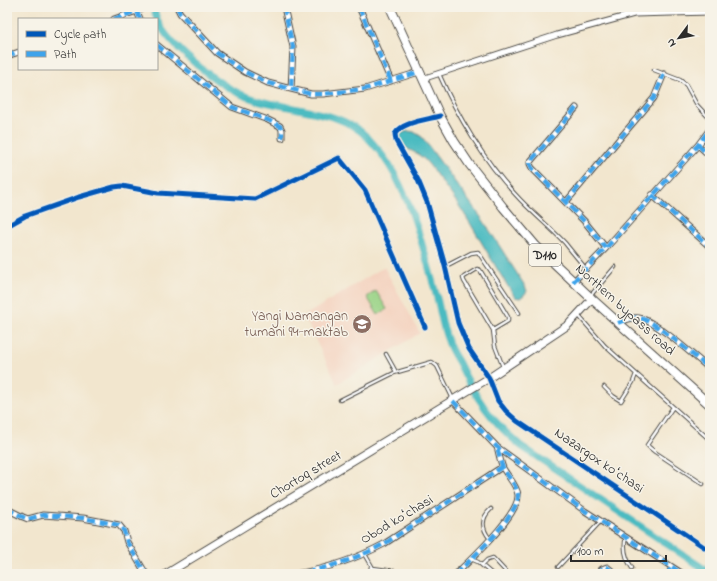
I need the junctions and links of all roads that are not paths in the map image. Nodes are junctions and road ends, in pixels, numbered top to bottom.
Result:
1 (177, 7) edge
2 (284, 7) edge
3 (359, 7) edge
4 (390, 7) edge
5 (634, 7) edge
6 (145, 8) edge
7 (136, 9) edge
8 (710, 12) edge
9 (634, 14) junction
10 (116, 18) edge
11 (158, 47) edge
12 (18, 52) edge
13 (7, 56) edge
14 (654, 70) dead end
15 (439, 74) junction
16 (664, 74) junction
17 (421, 76) junction
18 (391, 81) junction
19 (291, 89) junction
20 (576, 108) dead end
21 (440, 116) junction
22 (710, 119) edge
23 (710, 129) edge
24 (282, 138) dead end
25 (698, 145) junction
26 (710, 156) edge
27 (652, 195) junction
28 (566, 202) junction
29 (7, 226) edge
30 (710, 247) edge
31 (606, 248) junction
32 (445, 266) junction
33 (615, 267) dead end
34 (587, 269) junction
35 (574, 282) junction
36 (590, 298) junction
37 (519, 313) dead end
38 (578, 315) junction
39 (618, 323) junction
40 (425, 327) dead end
41 (493, 330) junction
42 (386, 354) dead end
43 (504, 369) junction
44 (710, 369) edge
45 (396, 372) junction
46 (636, 374) junction
47 (487, 379) junction
48 (604, 387) dead end
49 (456, 399) junction
50 (340, 400) dead end
51 (710, 405) edge
52 (673, 407) junction
53 (710, 440) edge
54 (497, 447) junction
55 (502, 467) junction
56 (703, 484) dead end
57 (7, 509) edge
58 (491, 509) dead end
59 (601, 521) junction
60 (626, 537) junction
61 (490, 539) junction
62 (710, 551) edge
63 (365, 554) junction
64 (471, 559) junction
65 (482, 565) junction
66 (371, 566) junction
67 (558, 567) dead end
68 (632, 568) dead end
69 (669, 571) edge
70 (146, 574) edge
71 (166, 574) edge
72 (295, 574) edge
73 (370, 574) edge
74 (415, 574) edge
75 (456, 574) edge
76 (492, 574) edge
77 (508, 574) edge
78 (597, 574) edge
79 (616, 574) edge
80 (683, 574) edge

1 - 19 street
2 - 19 street
3 - 18 street
4 - 17 main road, Northern bypass road / D110
5 - 9 street
6 - 7 street
7 - 10 street
8 - 9 street
9 - 15 street
11 - 24 street
12 - 13 street
14 - 16 lane
15 - 17 street
15 - 34 lane
16 - 22 lane
16 - 28 street
17 - 18 street
17 - 21 main road, Northern bypass road / D110
18 - 19 street
20 - 28 street
21 - 32 street, Nazargox koʻchasi
21 - 35 main road, Northern bypass road / D110
23 - 25 street
25 - 26 street
25 - 27 street
27 - 30 street
27 - 31 street
28 - 31 street
29 - 40 street
31 - 34 street
32 - 37 lane
32 - 47 street, Nazargox koʻchasi
33 - 36 lane
34 - 35 street
35 - 36 main road, Northern bypass road / D110
36 - 38 main road, Chortoq street
36 - 39 main road, Northern bypass road / D110
38 - 43 main road, Chortoq street
38 - 46 lane
39 - 44 street
39 - 51 main road, Northern bypass road / D110
41 - 41 lane
41 - 43 lane
42 - 45 lane
43 - 47 main road, Chortoq street
45 - 49 lane
45 - 50 lane
46 - 48 lane
46 - 52 lane
47 - 49 main road, Chortoq street
47 - 62 street, Nazargox koʻchasi
49 - 54 street
49 - 71 main road, Chortoq street
52 - 53 lane
52 - 56 lane
54 - 55 street
54 - 59 street
55 - 61 street
55 - 63 street, Obod koʻchasi
57 - 70 street
58 - 61 lane
59 - 60 street
59 - 67 lane
60 - 68 lane
60 - 69 street
61 - 64 street
63 - 66 lane
63 - 72 street, Obod koʻchasi
64 - 65 lane
64 - 75 street
65 - 76 lane
65 - 77 lane
66 - 73 lane
66 - 74 lane
69 - 80 street
78 - 79 street

